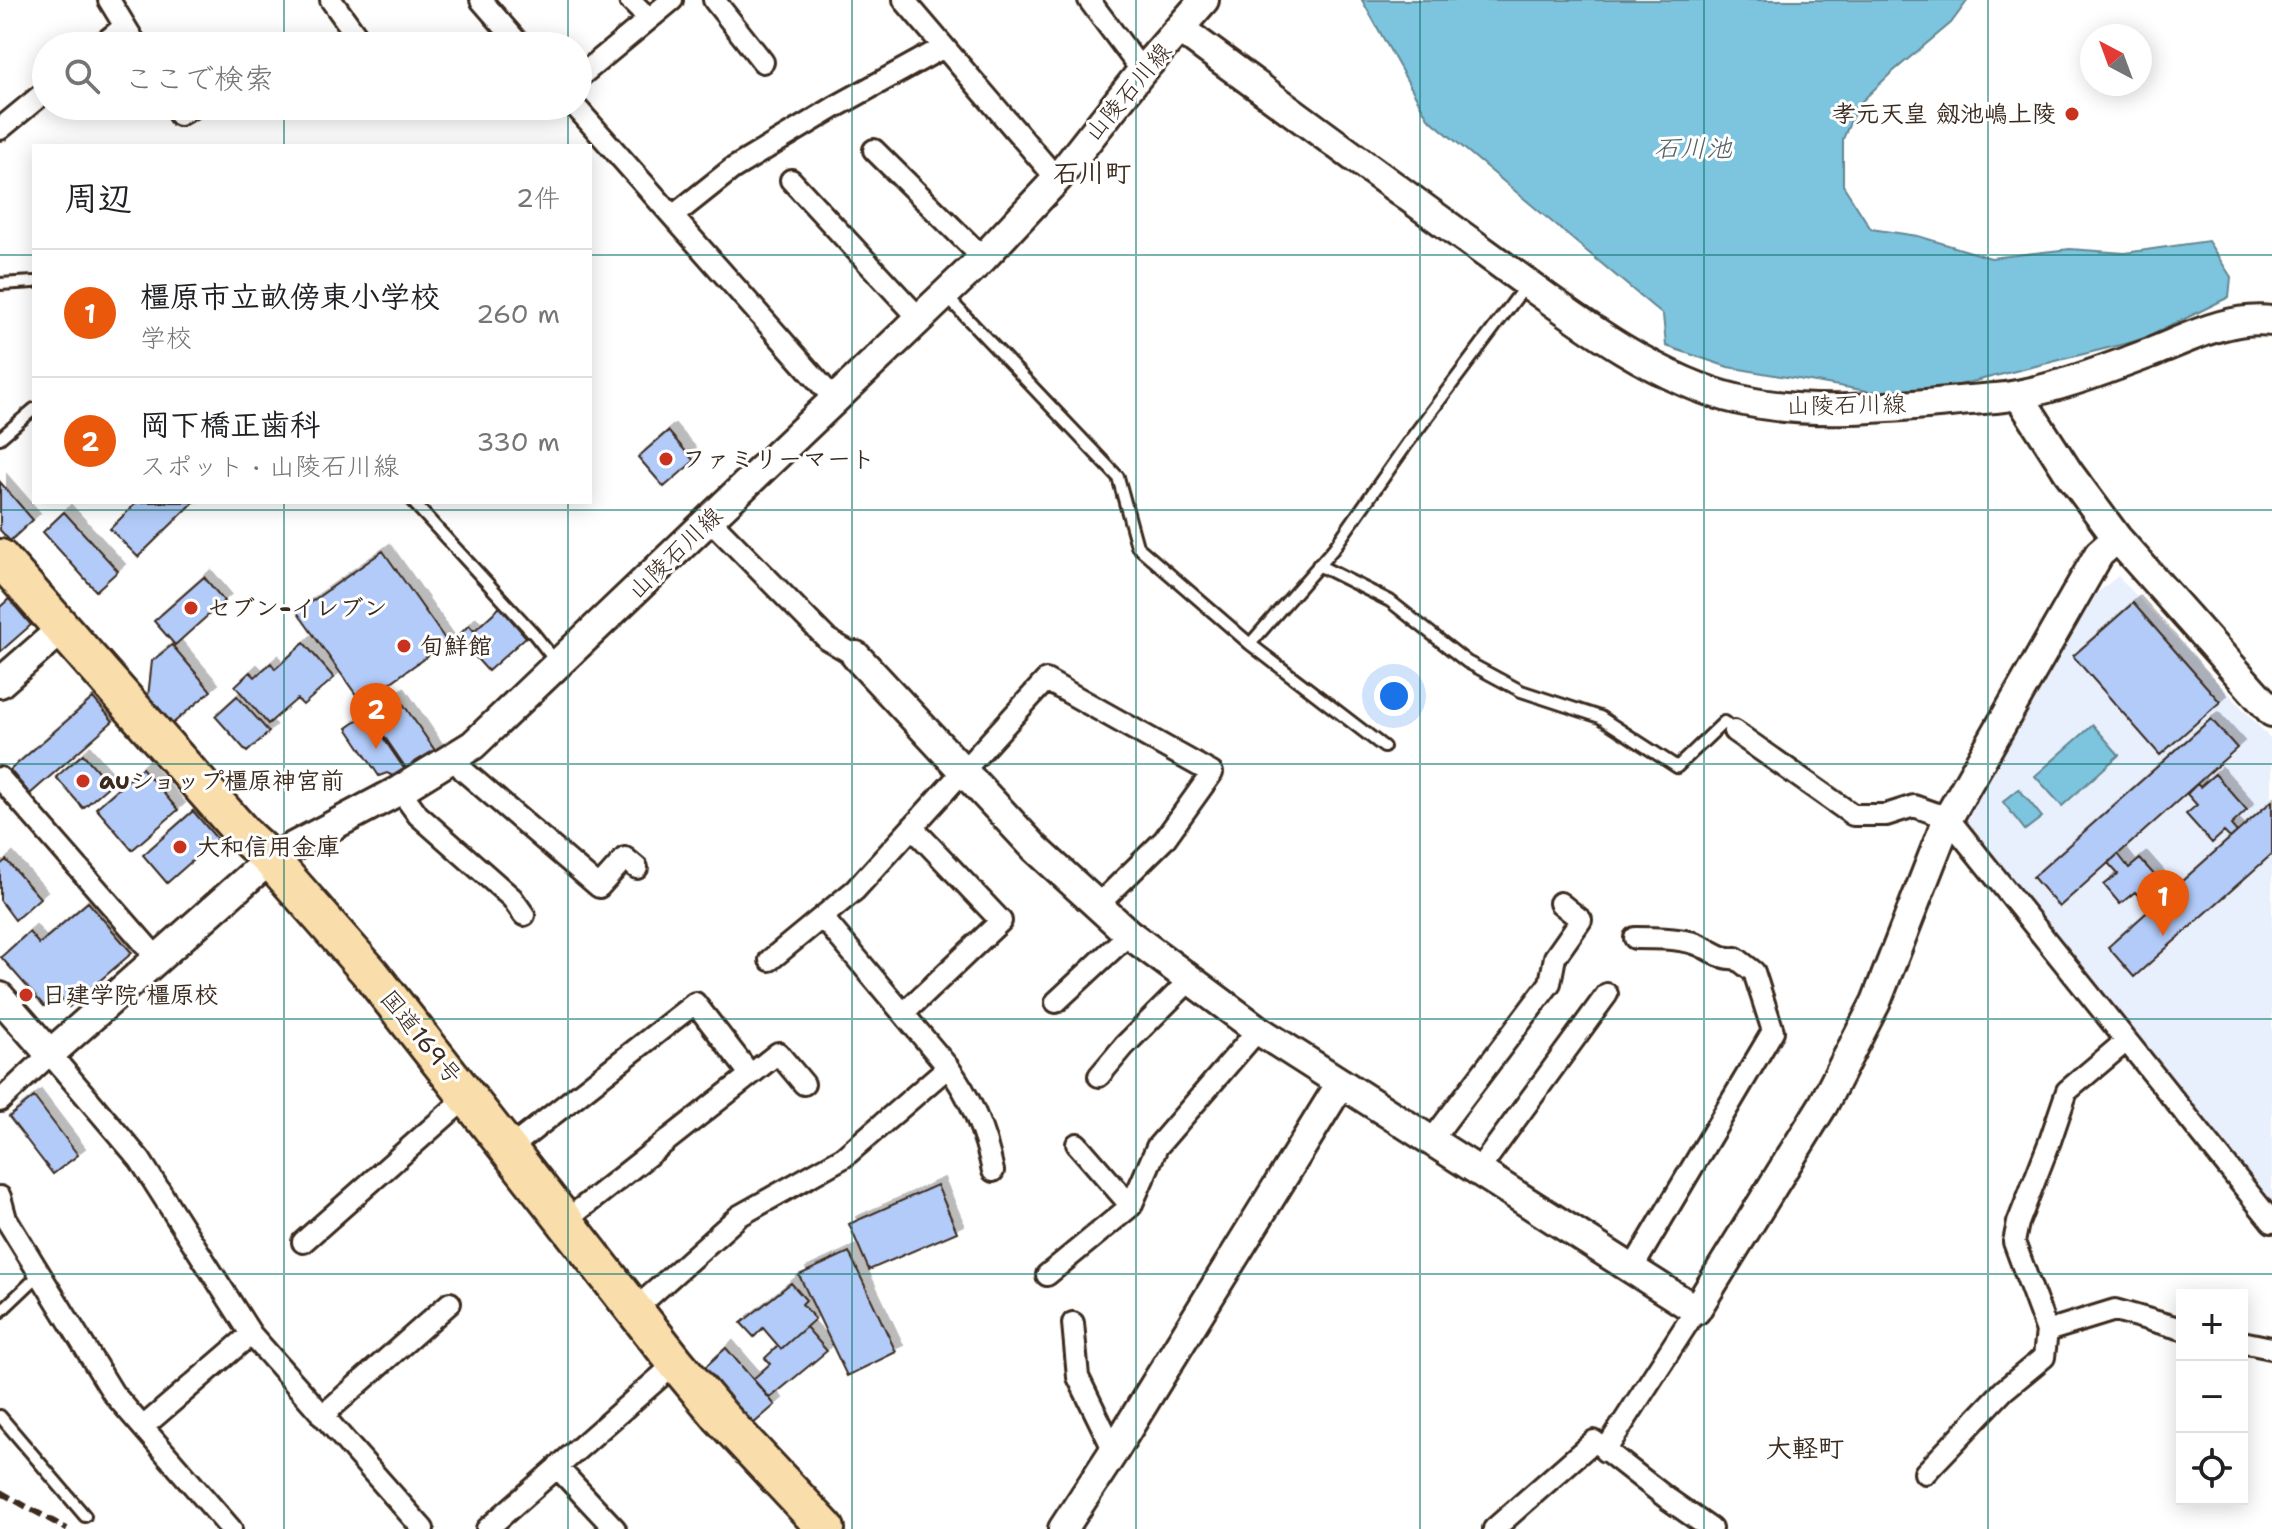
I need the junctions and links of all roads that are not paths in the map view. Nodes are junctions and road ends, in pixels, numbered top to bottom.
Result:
1 (109, 0) edge
2 (332, 0) edge
3 (481, 0) edge
4 (630, 0) edge
5 (672, 0) edge
6 (714, 0) edge
7 (904, 0) edge
8 (1089, 0) edge
9 (1204, 0) edge
10 (649, 19) junction
11 (125, 26) junction
12 (1180, 29) junction
13 (118, 32) edge
14 (129, 32) edge
15 (354, 32) edge
16 (509, 32) edge
17 (944, 47) junction
18 (763, 62) dead end
19 (592, 66) edge
20 (1142, 71) junction
21 (32, 103) edge
22 (587, 120) edge
23 (0, 129) edge
24 (874, 150) dead end
25 (1057, 179) junction
26 (791, 180) dead end
27 (673, 216) junction
28 (983, 258) junction
29 (32, 282) edge
30 (1527, 283) junction
31 (0, 284) edge
32 (946, 295) junction
33 (919, 318) junction
34 (2272, 321) edge
35 (2019, 396) junction
36 (835, 400) junction
37 (32, 411) edge
38 (0, 438) edge
39 (415, 504) edge
40 (710, 520) junction
41 (2117, 538) junction
42 (0, 558) edge
43 (1318, 565) junction
44 (63, 628) junction
45 (1250, 644) junction
46 (856, 656) joint
47 (558, 664) junction
48 (0, 683) edge
49 (2272, 712) edge
50 (1734, 731) joint
51 (1384, 747) dead end
52 (453, 757) junction
53 (966, 771) junction
54 (0, 778) edge
55 (400, 790) junction
56 (1948, 818) junction
57 (912, 827) junction
58 (270, 859) junction
59 (637, 868) dead end
60 (1560, 903) dead end
61 (1097, 906) junction
62 (524, 915) dead end
63 (823, 918) junction
64 (1129, 934) junction
65 (1635, 938) dead end
66 (157, 958) junction
67 (770, 960) dead end
68 (1190, 980) junction
69 (1607, 994) dead end
70 (0, 997) edge
71 (1056, 1002) dead end
72 (904, 1013) junction
73 (1258, 1030) junction
74 (30, 1031) junction
75 (71, 1033) junction
76 (2126, 1041) junction
77 (50, 1054) junction
78 (948, 1067) junction
79 (750, 1074) junction
80 (1099, 1076) dead end
81 (1341, 1083) junction
82 (804, 1084) dead end
83 (3, 1096) edge
84 (468, 1096) junction
85 (1431, 1141) junction
86 (1077, 1144) dead end
87 (509, 1149) junction
88 (993, 1171) dead end
89 (1478, 1171) junction
90 (0, 1197) edge
91 (1131, 1206) junction
92 (564, 1222) junction
93 (2272, 1222) edge
94 (303, 1242) dead end
95 (1632, 1269) junction
96 (41, 1273) junction
97 (1047, 1275) dead end
98 (450, 1303) dead end
99 (1696, 1310) junction
100 (633, 1311) junction
101 (0, 1312) edge
102 (1073, 1323) dead end
103 (2176, 1327) edge
104 (2047, 1331) junction
105 (251, 1334) junction
106 (2248, 1343) edge
107 (2271, 1348) edge
108 (676, 1363) junction
109 (0, 1416) edge
110 (322, 1416) junction
111 (143, 1427) junction
112 (1114, 1451) junction
113 (1605, 1451) junction
114 (557, 1467) junction
115 (1925, 1473) dead end
116 (85, 1516) dead end
117 (231, 1529) edge
118 (423, 1529) edge
119 (487, 1529) edge
120 (615, 1529) edge
121 (826, 1529) edge
122 (1063, 1529) edge
123 (1494, 1529) edge
124 (1711, 1529) edge

1 - 11 street
2 - 15 street
3 - 16 street
4 - 10 street
5 - 10 street
6 - 18 street
7 - 17 street
8 - 20 street
9 - 12 street
10 - 19 street
11 - 13 street
11 - 14 street
12 - 20 street, 山陵石川線
12 - 30 street, 山陵石川線
17 - 25 street
17 - 27 street
20 - 25 street, 山陵石川線
21 - 23 street
22 - 27 street
24 - 28 street
25 - 28 street, 山陵石川線
26 - 33 street
27 - 36 street
28 - 32 street, 山陵石川線
29 - 31 lane
30 - 35 street, 山陵石川線
30 - 43 lane
32 - 33 street, 山陵石川線
32 - 45 lane
33 - 36 street, 山陵石川線
34 - 35 street, 山陵石川線
35 - 41 street
36 - 40 street, 山陵石川線
37 - 38 lane
39 - 47 lane
40 - 46 street
40 - 47 street, 山陵石川線
41 - 49 street
41 - 56 street
42 - 44 highway, 国道169号
43 - 45 lane
43 - 50 lane
44 - 48 street
44 - 58 highway, 国道169号
45 - 51 lane
46 - 53 street
47 - 52 street, 山陵石川線
50 - 56 street
52 - 55 street, 山陵石川線
52 - 59 street
53 - 57 street
53 - 61 street
53 - 61 street
54 - 66 street
55 - 58 street, 山陵石川線
55 - 62 street
56 - 76 street
56 - 99 street
57 - 63 street
57 - 72 street
58 - 66 street, 山陵石川線
58 - 84 highway, 国道169号
60 - 85 street
61 - 64 street
63 - 67 street
63 - 72 street
64 - 68 street
64 - 71 street
65 - 95 street
66 - 75 street, 山陵石川線
68 - 73 street
68 - 80 street
69 - 89 street
70 - 74 street
72 - 78 street
73 - 81 street
73 - 91 street
74 - 75 street
74 - 77 street
75 - 77 street, 山陵石川線
76 - 93 street
76 - 104 street
77 - 83 street
77 - 105 street
78 - 88 street
78 - 100 street
79 - 82 street
79 - 87 street
79 - 92 street
81 - 85 street
81 - 112 street
84 - 87 highway, 国道169号
84 - 94 street
85 - 89 street
86 - 91 street
87 - 92 highway, 国道169号
89 - 95 street
90 - 96 street
91 - 97 street
92 - 100 highway, 国道169号
95 - 99 street
96 - 101 lane
96 - 111 street
98 - 110 street
99 - 113 street
100 - 108 highway, 国道169号
102 - 112 street
103 - 104 street
104 - 115 street
105 - 110 street
105 - 111 street
106 - 107 street
108 - 114 street
108 - 121 highway, 国道169号
109 - 116 lane
110 - 118 street
111 - 117 street
112 - 122 street
113 - 123 street
113 - 124 street
114 - 119 street
114 - 120 street

